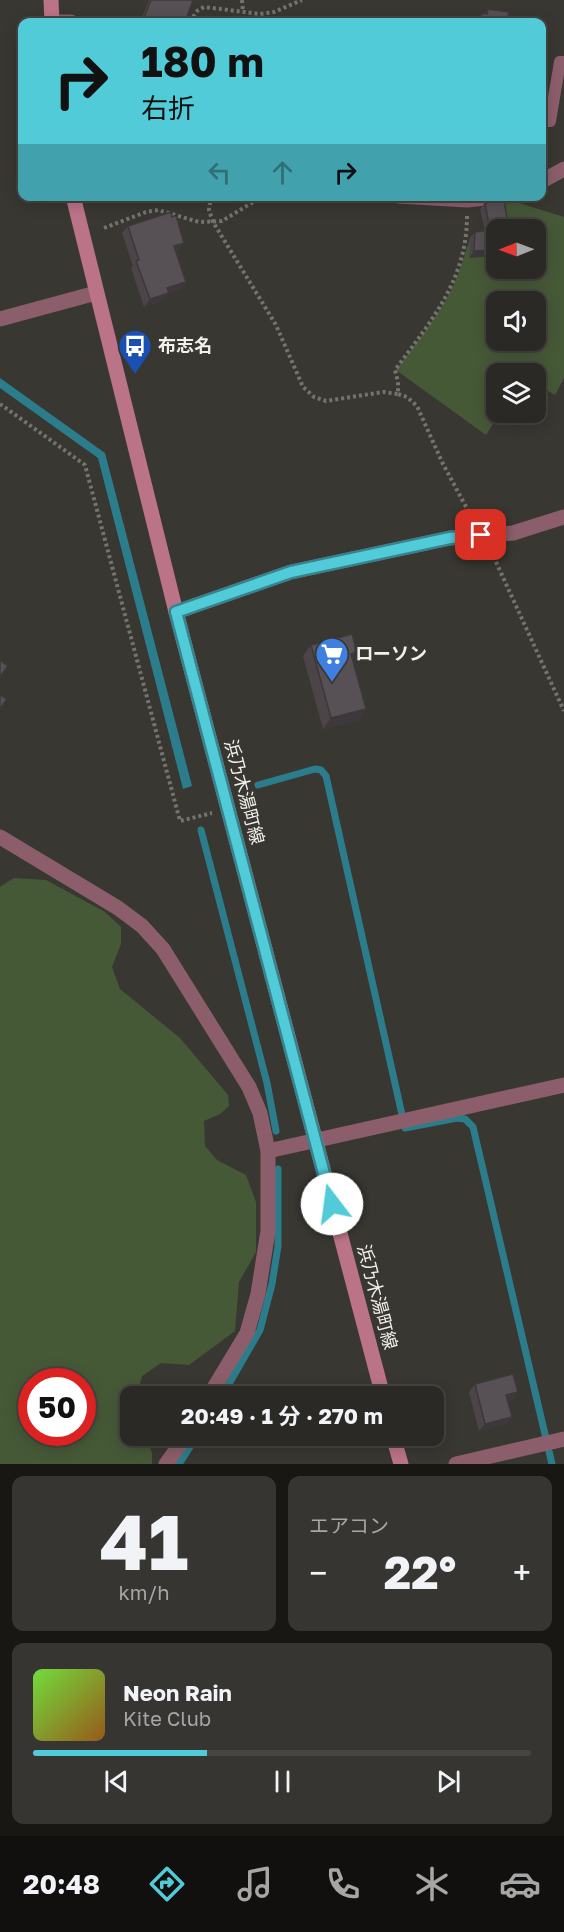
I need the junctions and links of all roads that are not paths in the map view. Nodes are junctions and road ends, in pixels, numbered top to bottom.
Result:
1 (51, 0) edge
2 (52, 18) edge
3 (564, 62) edge
4 (546, 121) edge
5 (564, 169) edge
6 (546, 179) edge
7 (74, 201) edge
8 (96, 293) junction
9 (0, 319) edge
10 (564, 517) edge
11 (176, 612) junction
12 (0, 837) edge
13 (564, 1085) edge
14 (315, 1140) junction
15 (268, 1151) junction
16 (215, 1386) edge
17 (380, 1386) edge
18 (551, 1442) edge
19 (179, 1446) edge
20 (396, 1446) edge
21 (166, 1464) edge
22 (401, 1464) edge
23 (456, 1464) edge

1 - 2 main road
3 - 4 lane
5 - 6 street
7 - 8 main road, 浜乃木湯町線
8 - 9 street
8 - 11 main road, 浜乃木湯町線
10 - 11 street
11 - 14 main road, 浜乃木湯町線
12 - 15 street
13 - 14 street
14 - 15 street
14 - 17 main road, 浜乃木湯町線
15 - 16 street
18 - 23 street
19 - 21 street
20 - 22 main road

